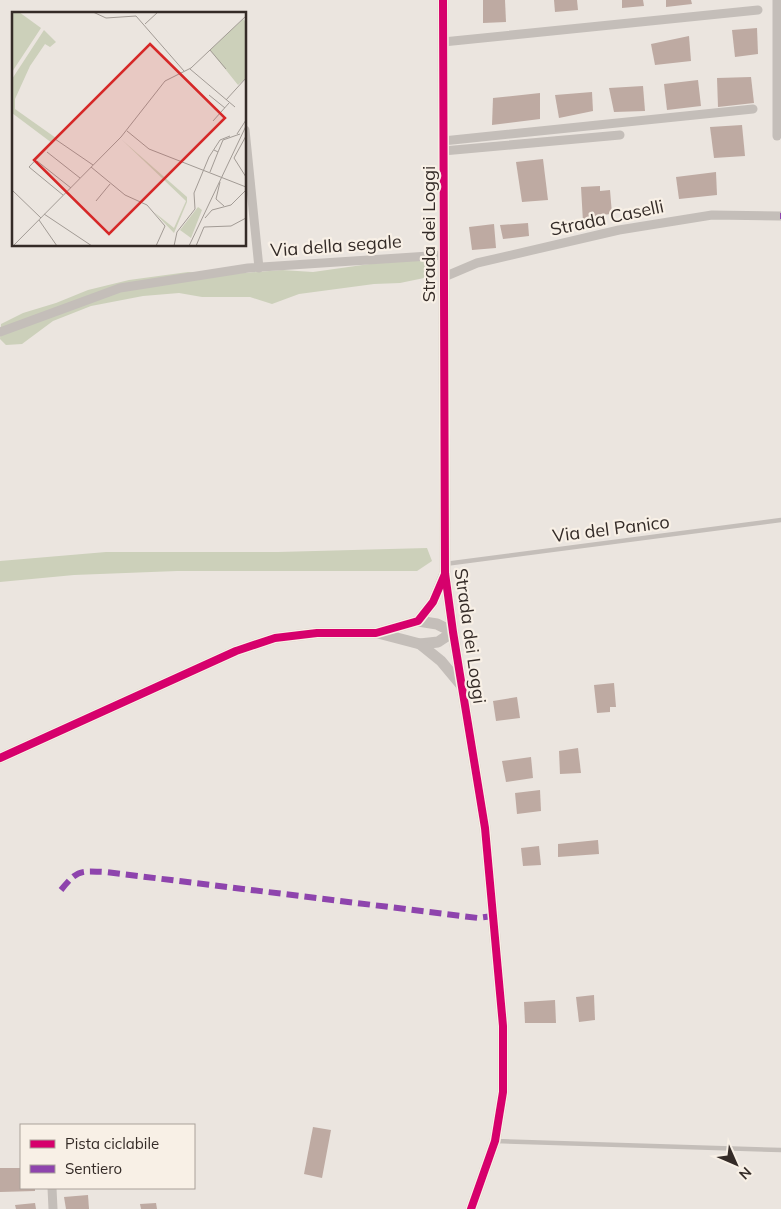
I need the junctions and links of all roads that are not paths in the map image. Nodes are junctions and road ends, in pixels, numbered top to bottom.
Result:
1 (443, 0) edge
2 (778, 0) edge
3 (758, 10) dead end
4 (443, 42) junction
5 (753, 109) dead end
6 (620, 135) dead end
7 (777, 136) dead end
8 (246, 142) edge
9 (443, 146) junction
10 (780, 216) edge
11 (444, 255) junction
12 (259, 268) junction
13 (444, 277) junction
14 (0, 332) edge
15 (781, 520) edge
16 (445, 568) junction
17 (418, 621) junction
18 (453, 632) junction
19 (376, 633) junction
20 (420, 644) junction
21 (462, 686) junction
22 (0, 758) edge
23 (495, 1141) junction
24 (781, 1150) edge
25 (52, 1189) edge
26 (52, 1209) edge
27 (470, 1209) edge

1 - 4 street, Strada dei Loggi
2 - 7 street
3 - 4 street
4 - 9 street, Strada dei Loggi
5 - 9 street
6 - 9 street
8 - 12 street
9 - 11 street, Strada dei Loggi
10 - 13 street, Strada Caselli
11 - 12 street, Via della segale
11 - 13 street, Strada dei Loggi
12 - 14 street, Via della segale
13 - 16 street, Strada dei Loggi
15 - 16 lane, Via del Panico
16 - 17 street
16 - 18 street, Strada dei Loggi
17 - 18 street
17 - 19 street
18 - 20 street
18 - 21 street, Strada dei Loggi
19 - 20 street
19 - 22 street
20 - 21 street
21 - 23 street, Strada dei Loggi
23 - 24 lane
23 - 27 street, Strada dei Loggi
25 - 26 street

